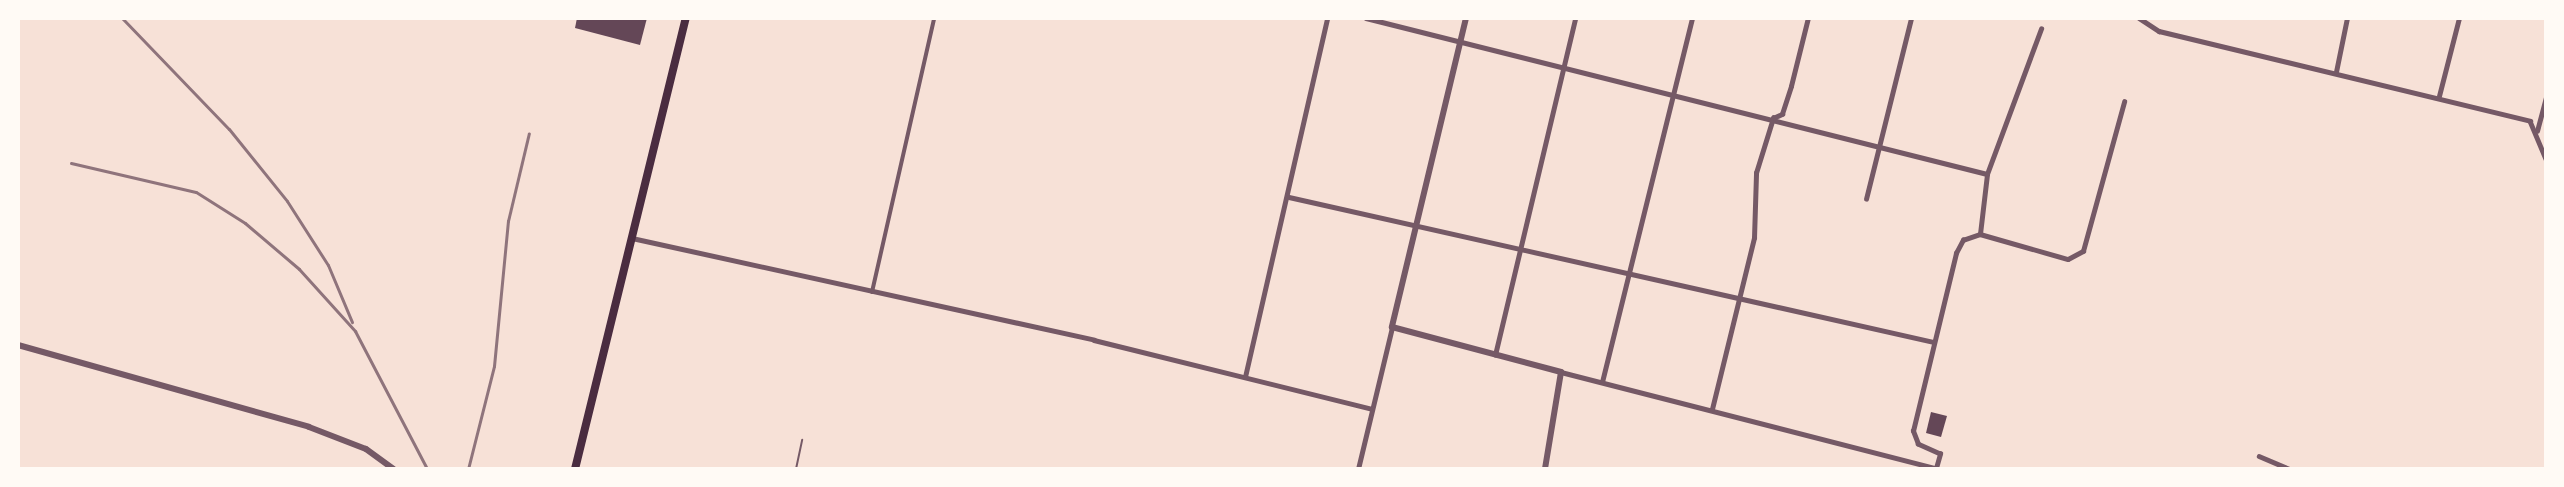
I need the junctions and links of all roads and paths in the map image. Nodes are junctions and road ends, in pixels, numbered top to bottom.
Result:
1 (686, 18) edge
2 (934, 18) edge
3 (1327, 18) edge
4 (1366, 18) edge
5 (1466, 18) edge
6 (1575, 18) edge
7 (1692, 18) edge
8 (1808, 18) edge
9 (1911, 18) edge
10 (2139, 18) edge
11 (2347, 18) edge
12 (2458, 18) edge
13 (2041, 29) dead end
14 (1460, 44) junction
15 (1564, 66) junction
16 (2336, 72) junction
17 (1675, 92) junction
18 (2439, 96) junction
19 (2546, 98) edge
20 (2124, 102) dead end
21 (1773, 118) junction
22 (2536, 131) junction
23 (1879, 148) junction
24 (2546, 159) edge
25 (1987, 174) junction
26 (1290, 196) junction
27 (1866, 199) dead end
28 (1417, 226) junction
29 (1980, 234) junction
30 (632, 238) junction
31 (1521, 248) junction
32 (1629, 274) junction
33 (872, 293) junction
34 (1741, 300) junction
35 (1392, 327) junction
36 (1934, 342) junction
37 (18, 345) edge
38 (1495, 355) junction
39 (1561, 372) junction
40 (1245, 377) junction
41 (1602, 382) junction
42 (1372, 409) junction
43 (1712, 409) junction
44 (802, 440) dead end
45 (2259, 456) dead end
46 (2278, 467) edge
47 (394, 469) edge
48 (576, 469) edge
49 (796, 469) edge
50 (1358, 469) edge
51 (1545, 469) edge
52 (1938, 469) edge
53 (2290, 469) edge

1 - 30 main road
2 - 33 street
3 - 26 street
4 - 14 street
5 - 14 street
6 - 15 street
7 - 17 street
8 - 21 street
9 - 23 street
10 - 16 street
11 - 16 street
12 - 18 street
13 - 25 street
14 - 15 street
14 - 28 street
15 - 17 street
15 - 31 street
16 - 18 street
17 - 21 street
17 - 32 street
18 - 22 street
19 - 22 street
20 - 29 street
21 - 23 street
21 - 34 street
22 - 24 street
23 - 25 street
23 - 27 street
25 - 29 street
26 - 28 street
26 - 40 street
28 - 31 street
28 - 35 street
29 - 36 street
30 - 33 street
30 - 48 main road
31 - 32 street
31 - 38 street
32 - 34 street
32 - 41 street
33 - 40 street
34 - 36 street
34 - 43 street
35 - 38 street
35 - 42 street
36 - 52 street
37 - 47 street
38 - 39 street
39 - 41 street
39 - 51 street
40 - 42 street
41 - 43 street
42 - 50 street
43 - 52 street
44 - 49 lane
45 - 46 street
46 - 53 street

